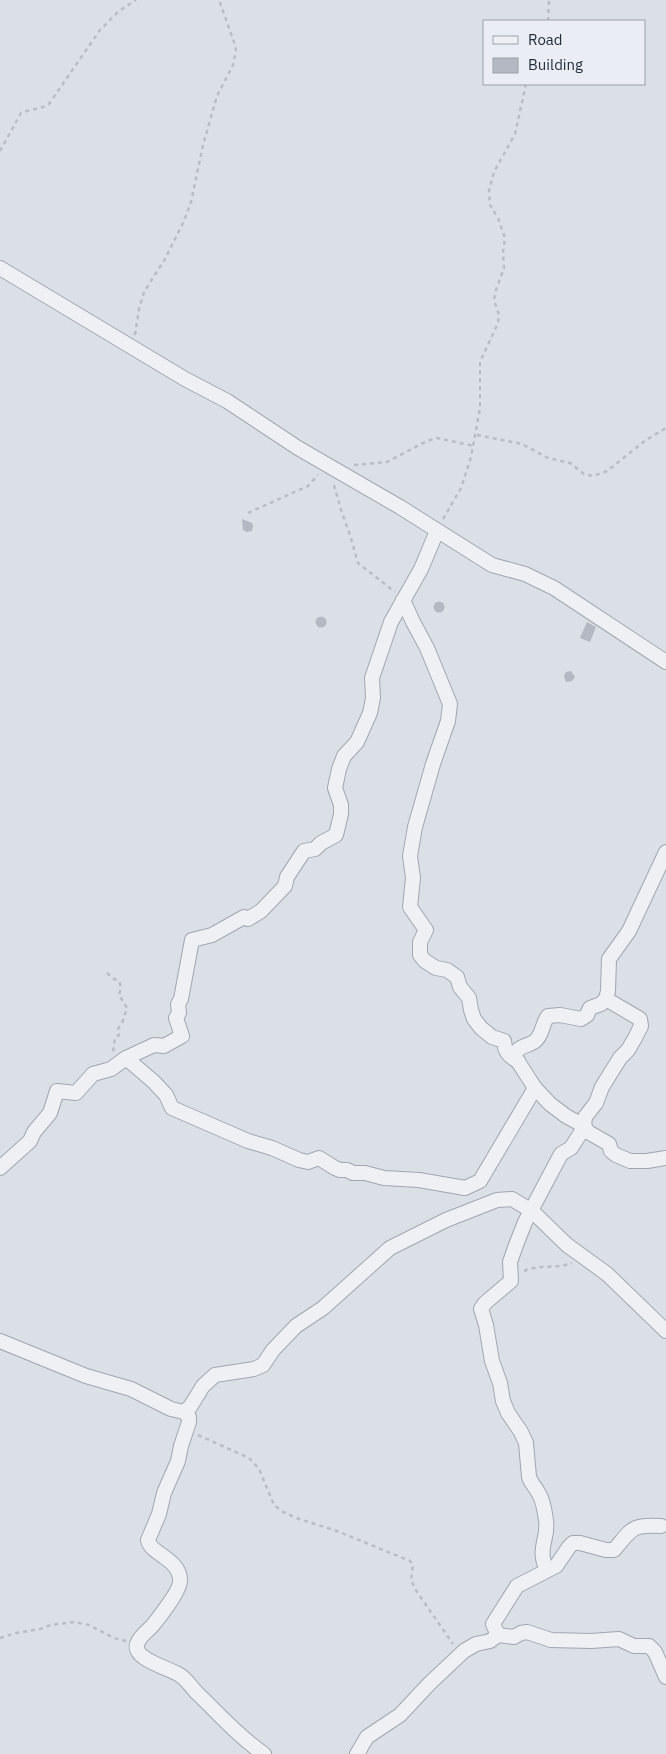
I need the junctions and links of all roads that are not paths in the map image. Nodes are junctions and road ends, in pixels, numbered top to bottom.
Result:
1 (0, 268) edge
2 (437, 530) junction
3 (403, 600) junction
4 (666, 662) edge
5 (666, 852) edge
6 (606, 999) junction
7 (126, 1058) junction
8 (518, 1061) junction
9 (535, 1088) junction
10 (584, 1126) junction
11 (666, 1158) edge
12 (0, 1168) edge
13 (532, 1211) junction
14 (666, 1331) edge
15 (0, 1341) edge
16 (184, 1412) junction
17 (661, 1526) dead end
18 (547, 1570) junction
19 (498, 1635) junction
20 (666, 1677) edge
21 (264, 1754) edge
22 (357, 1754) edge

1 - 2 street
2 - 3 street
2 - 4 street
3 - 7 street
3 - 8 street
5 - 6 street
6 - 8 street
6 - 10 street
7 - 9 street
7 - 12 street
8 - 9 street
9 - 10 street
10 - 11 street
10 - 13 street
13 - 14 street
13 - 16 street
13 - 18 street
15 - 16 street
16 - 21 street
17 - 18 street
18 - 19 street
19 - 20 street
19 - 22 street

